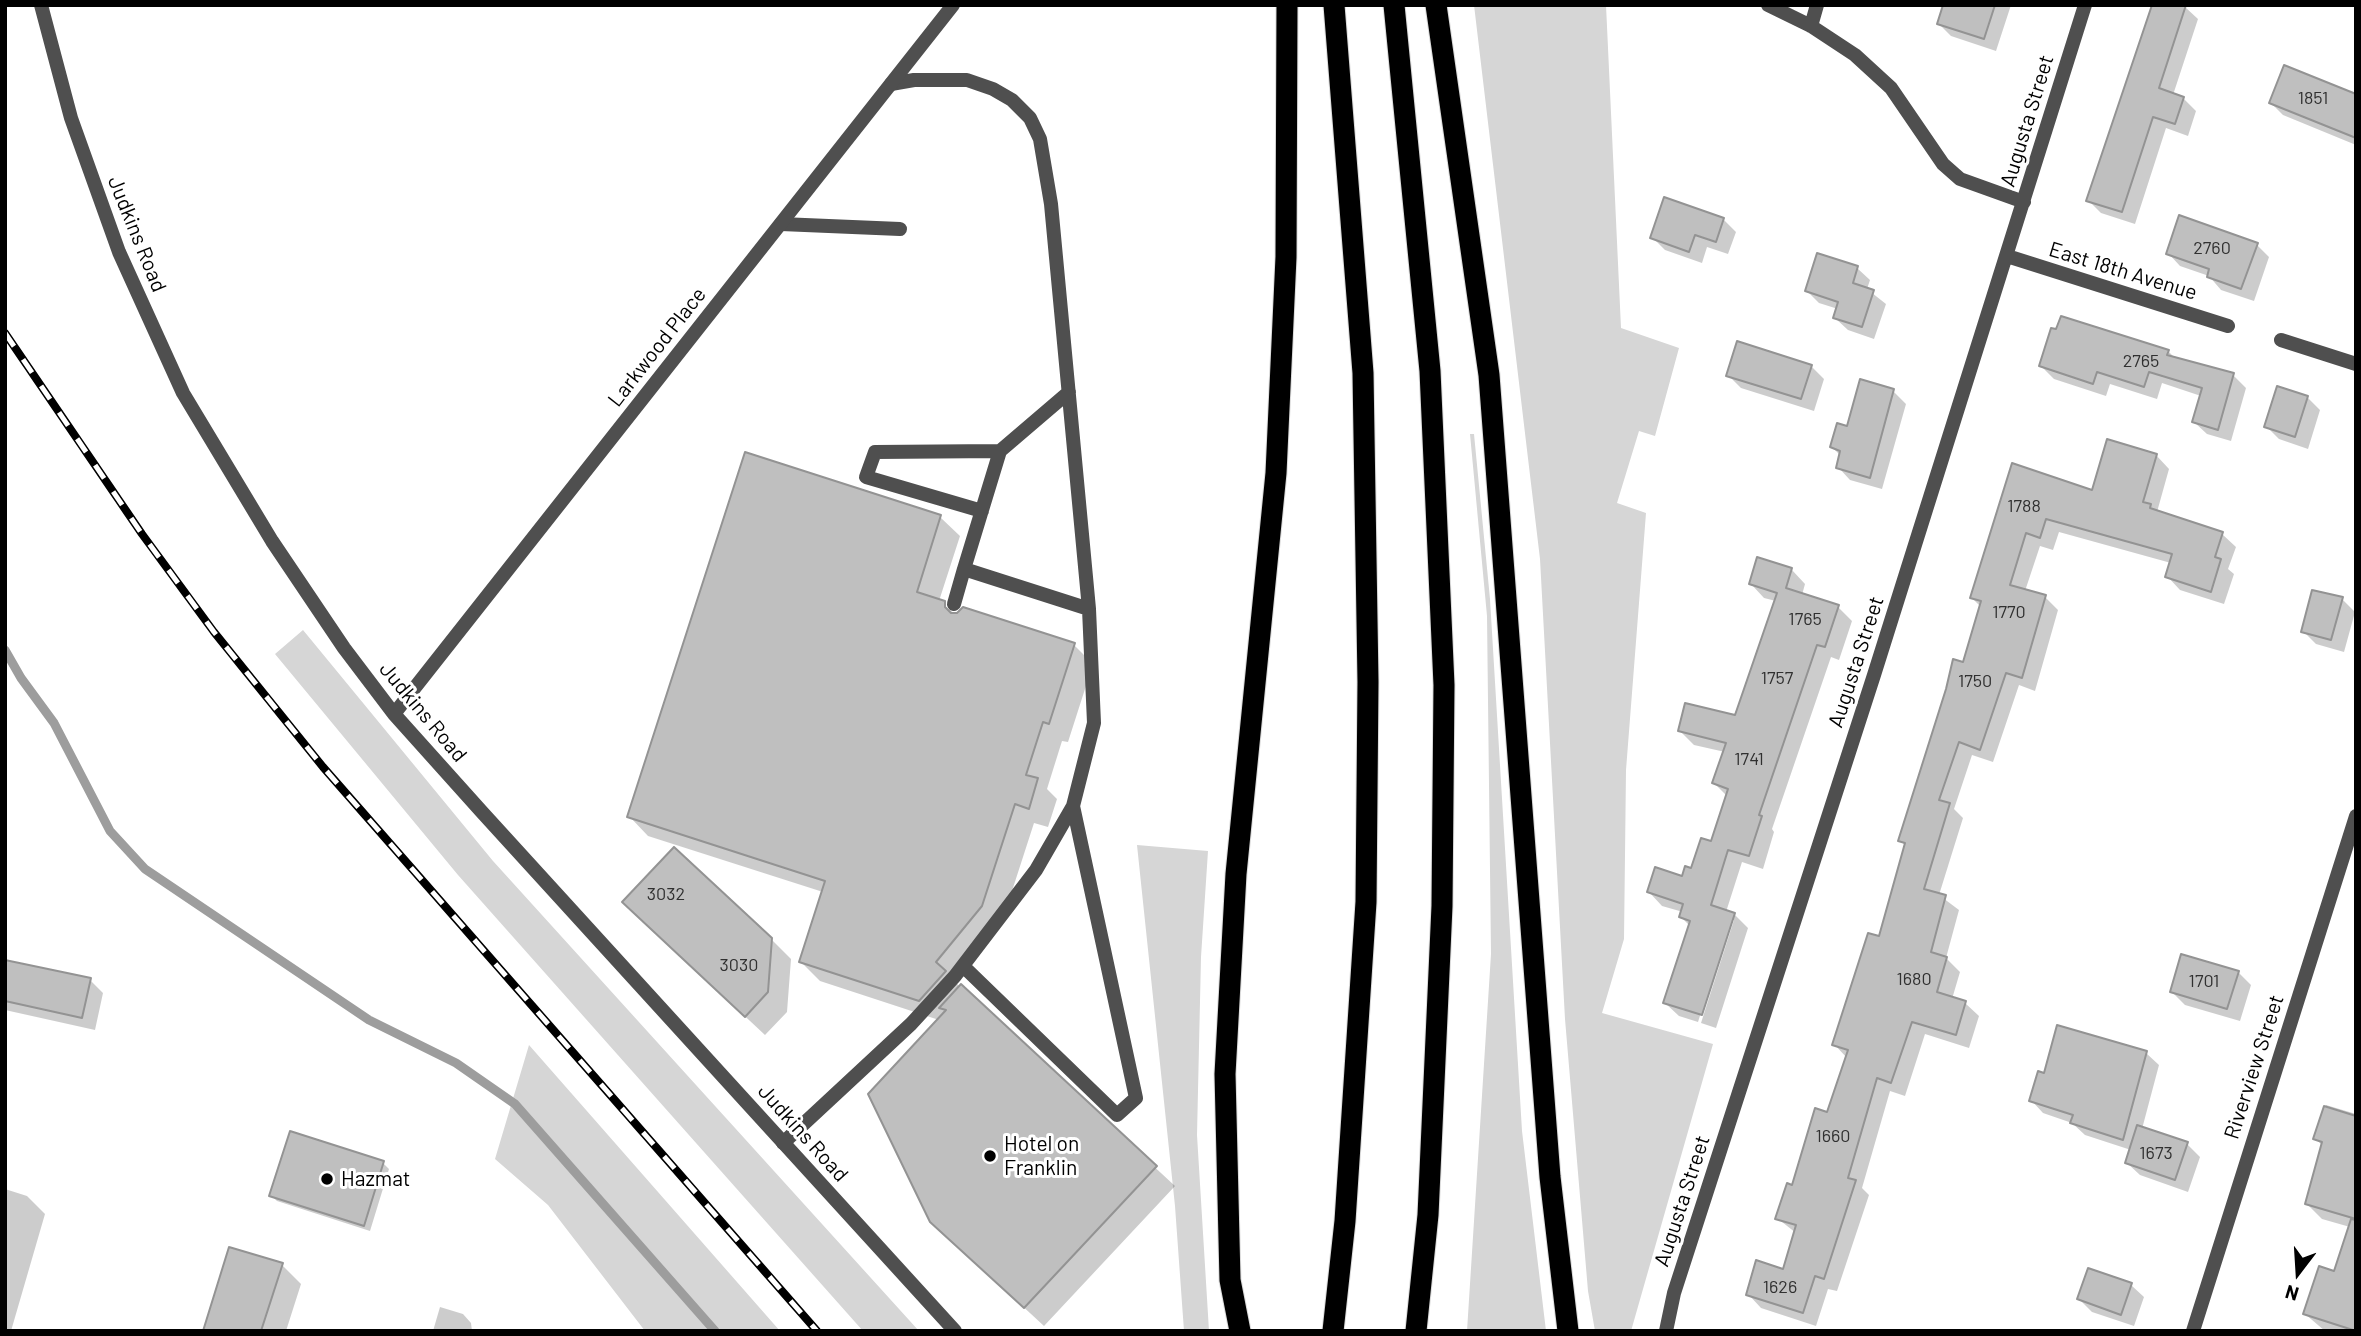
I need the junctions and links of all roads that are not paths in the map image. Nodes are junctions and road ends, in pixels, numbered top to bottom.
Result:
1 (41, 5) edge
2 (953, 5) edge
3 (1287, 5) edge
4 (1334, 5) edge
5 (1394, 5) edge
6 (1436, 5) edge
7 (1768, 5) edge
8 (1817, 5) edge
9 (2085, 5) edge
10 (1811, 26) junction
11 (891, 84) junction
12 (2024, 202) junction
13 (781, 224) junction
14 (900, 229) dead end
15 (2007, 257) junction
16 (2228, 326) dead end
17 (2281, 341) dead end
18 (2356, 364) edge
19 (1069, 392) junction
20 (1000, 450) junction
21 (982, 511) junction
22 (964, 569) junction
23 (954, 604) dead end
24 (1089, 609) junction
25 (394, 714) junction
26 (1073, 806) junction
27 (2356, 816) edge
28 (963, 966) junction
29 (783, 1143) junction
30 (955, 1331) edge
31 (1240, 1331) edge
32 (1333, 1331) edge
33 (1416, 1331) edge
34 (1568, 1331) edge
35 (1667, 1331) edge
36 (2193, 1331) edge

1 - 25 street, Judkins Road
2 - 11 street, Larkwood Place
3 - 31 highway
4 - 32 highway
5 - 33 highway
6 - 34 highway
7 - 10 street
8 - 10 street
9 - 12 street, Augusta Street
10 - 12 street
11 - 13 street, Larkwood Place
11 - 19 street
12 - 15 street, Augusta Street
13 - 14 street
13 - 25 street, Larkwood Place
15 - 16 street, East 18th Avenue
15 - 35 street, Augusta Street
17 - 18 street
19 - 20 street
19 - 24 street
20 - 21 street
20 - 21 street
21 - 22 street
22 - 23 street
22 - 24 street
24 - 26 street
25 - 29 street, Judkins Road
26 - 28 street
26 - 28 street
27 - 36 street, Riverview Street
28 - 29 street
29 - 30 street, Judkins Road

